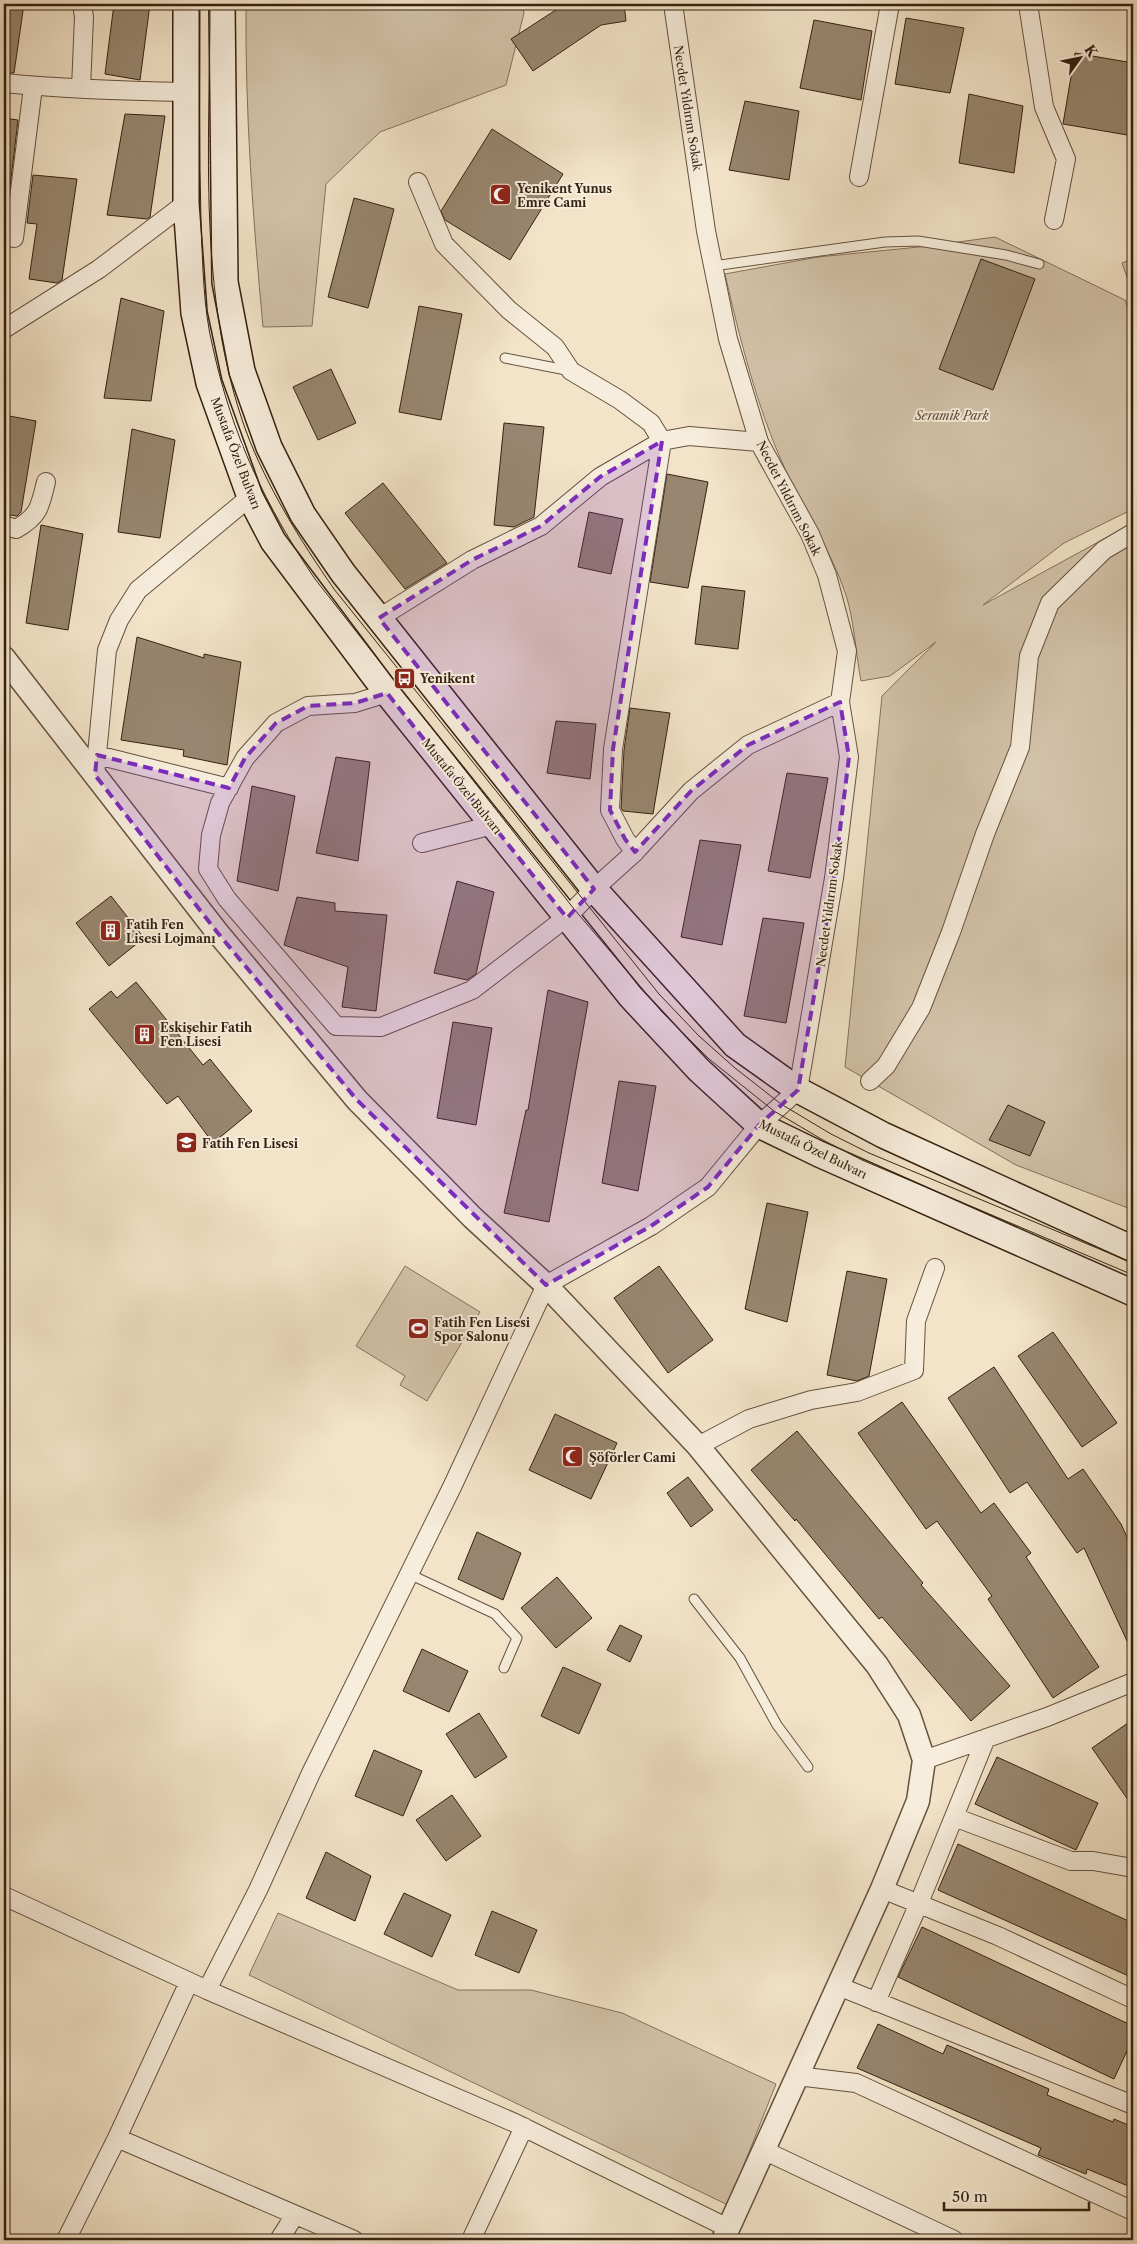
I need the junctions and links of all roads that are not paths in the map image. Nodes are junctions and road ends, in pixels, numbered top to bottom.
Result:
1 (82, 4) edge
2 (186, 4) edge
3 (222, 4) edge
4 (673, 4) edge
5 (890, 4) edge
6 (1028, 4) edge
7 (4, 83) edge
8 (33, 86) junction
9 (81, 88) junction
10 (187, 92) junction
11 (859, 177) dead end
12 (418, 182) dead end
13 (186, 203) junction
14 (1054, 220) dead end
15 (4, 236) edge
16 (1039, 264) dead end
17 (713, 266) junction
18 (4, 330) edge
19 (505, 358) dead end
20 (571, 372) junction
21 (662, 441) junction
22 (759, 442) junction
23 (46, 482) dead end
24 (250, 497) junction
25 (4, 525) edge
26 (1133, 533) edge
27 (379, 618) junction
28 (4, 658) edge
29 (387, 693) junction
30 (840, 702) junction
31 (96, 765) junction
32 (229, 788) junction
33 (493, 825) junction
34 (422, 843) dead end
35 (635, 852) junction
36 (594, 889) junction
37 (567, 917) junction
38 (870, 1081) dead end
39 (798, 1090) junction
40 (760, 1125) junction
41 (1133, 1248) edge
42 (935, 1268) dead end
43 (546, 1285) junction
44 (1133, 1293) edge
45 (698, 1446) junction
46 (410, 1574) junction
47 (694, 1600) dead end
48 (504, 1668) dead end
49 (1133, 1682) edge
50 (986, 1738) junction
51 (924, 1760) junction
52 (808, 1767) dead end
53 (954, 1817) junction
54 (1133, 1868) edge
55 (882, 1889) junction
56 (4, 1896) edge
57 (919, 1903) junction
58 (189, 1982) junction
59 (838, 1986) junction
60 (207, 1990) junction
61 (1133, 1999) edge
62 (876, 2002) junction
63 (797, 2076) junction
64 (1133, 2105) edge
65 (524, 2127) junction
66 (117, 2138) junction
67 (763, 2150) junction
68 (1133, 2211) edge
69 (295, 2215) junction
70 (725, 2234) edge
71 (66, 2240) edge
72 (279, 2240) edge
73 (354, 2240) edge
74 (471, 2240) edge
75 (954, 2240) edge

1 - 9 street
2 - 10 main road, Mustafa Özel Bulvarı
3 - 27 main road
4 - 17 street, Necdet Yıldırım Sokak
5 - 11 street
6 - 14 street
7 - 8 street
8 - 9 street
8 - 15 street
9 - 10 street
10 - 13 main road, Mustafa Özel Bulvarı
12 - 20 street
13 - 18 street
13 - 24 main road, Mustafa Özel Bulvarı
16 - 17 lane
17 - 22 street, Necdet Yıldırım Sokak
19 - 20 lane
20 - 21 street
21 - 22 street
21 - 27 street
21 - 35 street
22 - 30 street, Necdet Yıldırım Sokak
23 - 25 street
24 - 29 main road, Mustafa Özel Bulvarı
24 - 31 street
26 - 38 street
27 - 36 main road
28 - 31 street
29 - 32 street
29 - 33 main road, Mustafa Özel Bulvarı
30 - 35 street
30 - 39 street, Necdet Yıldırım Sokak
31 - 32 street
31 - 43 street
32 - 37 street
33 - 34 street
33 - 37 main road, Mustafa Özel Bulvarı
35 - 36 street
36 - 37 street
36 - 39 main road
37 - 40 main road, Mustafa Özel Bulvarı
39 - 40 street
39 - 41 main road
40 - 43 street
40 - 44 main road, Mustafa Özel Bulvarı
42 - 45 street
43 - 45 street
43 - 46 street
45 - 51 street
46 - 48 lane
46 - 60 street
47 - 52 lane
49 - 50 street
50 - 51 street
50 - 53 street
51 - 55 street
53 - 54 street
53 - 57 street
55 - 57 street
55 - 59 street
56 - 58 street
57 - 61 street
57 - 62 street
58 - 60 street
58 - 66 street
59 - 62 street
59 - 63 street
60 - 65 street
62 - 64 street
63 - 67 street
63 - 68 street
65 - 70 street
65 - 74 street
66 - 69 street
66 - 71 street
67 - 70 street
67 - 75 street
69 - 72 street
69 - 73 street

